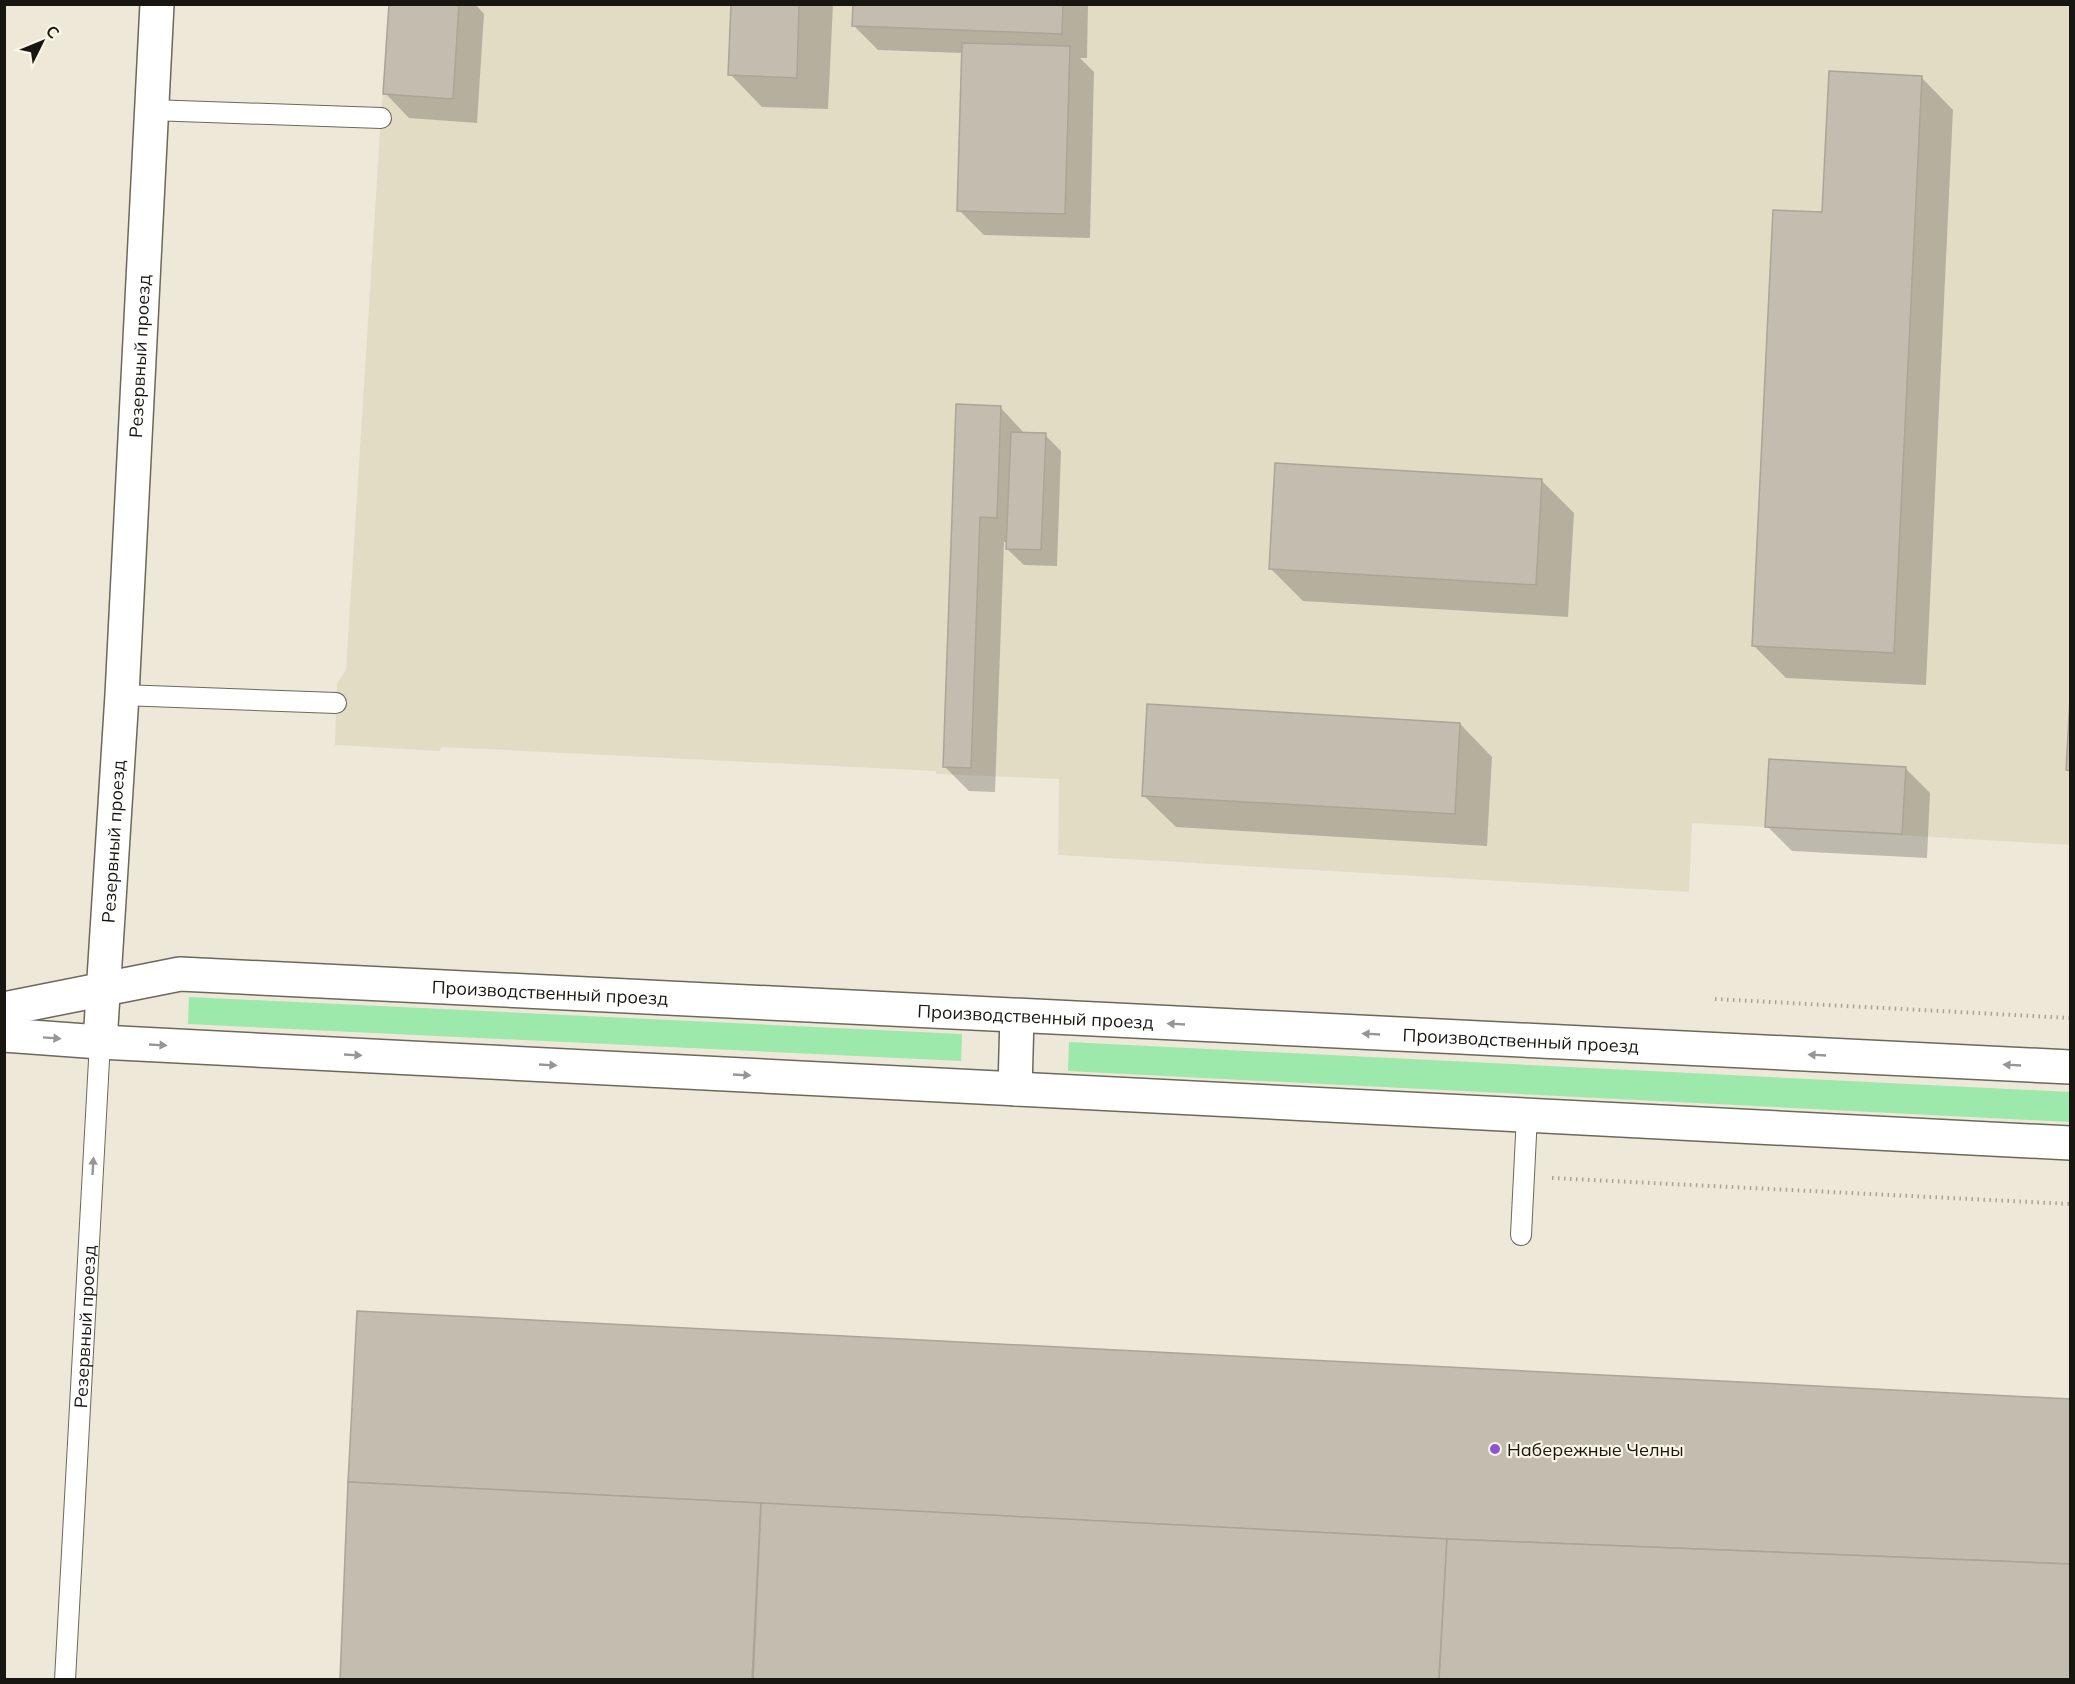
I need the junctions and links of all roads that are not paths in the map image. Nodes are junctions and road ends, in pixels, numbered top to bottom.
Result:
1 (157, 4) edge
2 (151, 110) junction
3 (381, 118) dead end
4 (122, 695) junction
5 (336, 703) dead end
6 (104, 989) junction
7 (4, 1009) edge
8 (1017, 1017) junction
9 (4, 1035) edge
10 (100, 1042) junction
11 (2070, 1068) edge
12 (1015, 1089) junction
13 (1527, 1115) junction
14 (2070, 1143) edge
15 (1521, 1235) dead end
16 (65, 1680) edge

1 - 2 street, Резервный проезд
2 - 3 lane
2 - 4 street, Резервный проезд
4 - 5 lane
4 - 6 street, Резервный проезд
6 - 7 street, Производственный проезд
6 - 8 street, Производственный проезд
6 - 10 street, Резервный проезд
11 -> 8 street, Производственный проезд
8 - 12 street
9 -> 10 street
10 -> 12 street
16 -> 10 lane, Резервный проезд
12 - 13 street
13 - 14 street
13 - 15 lane

